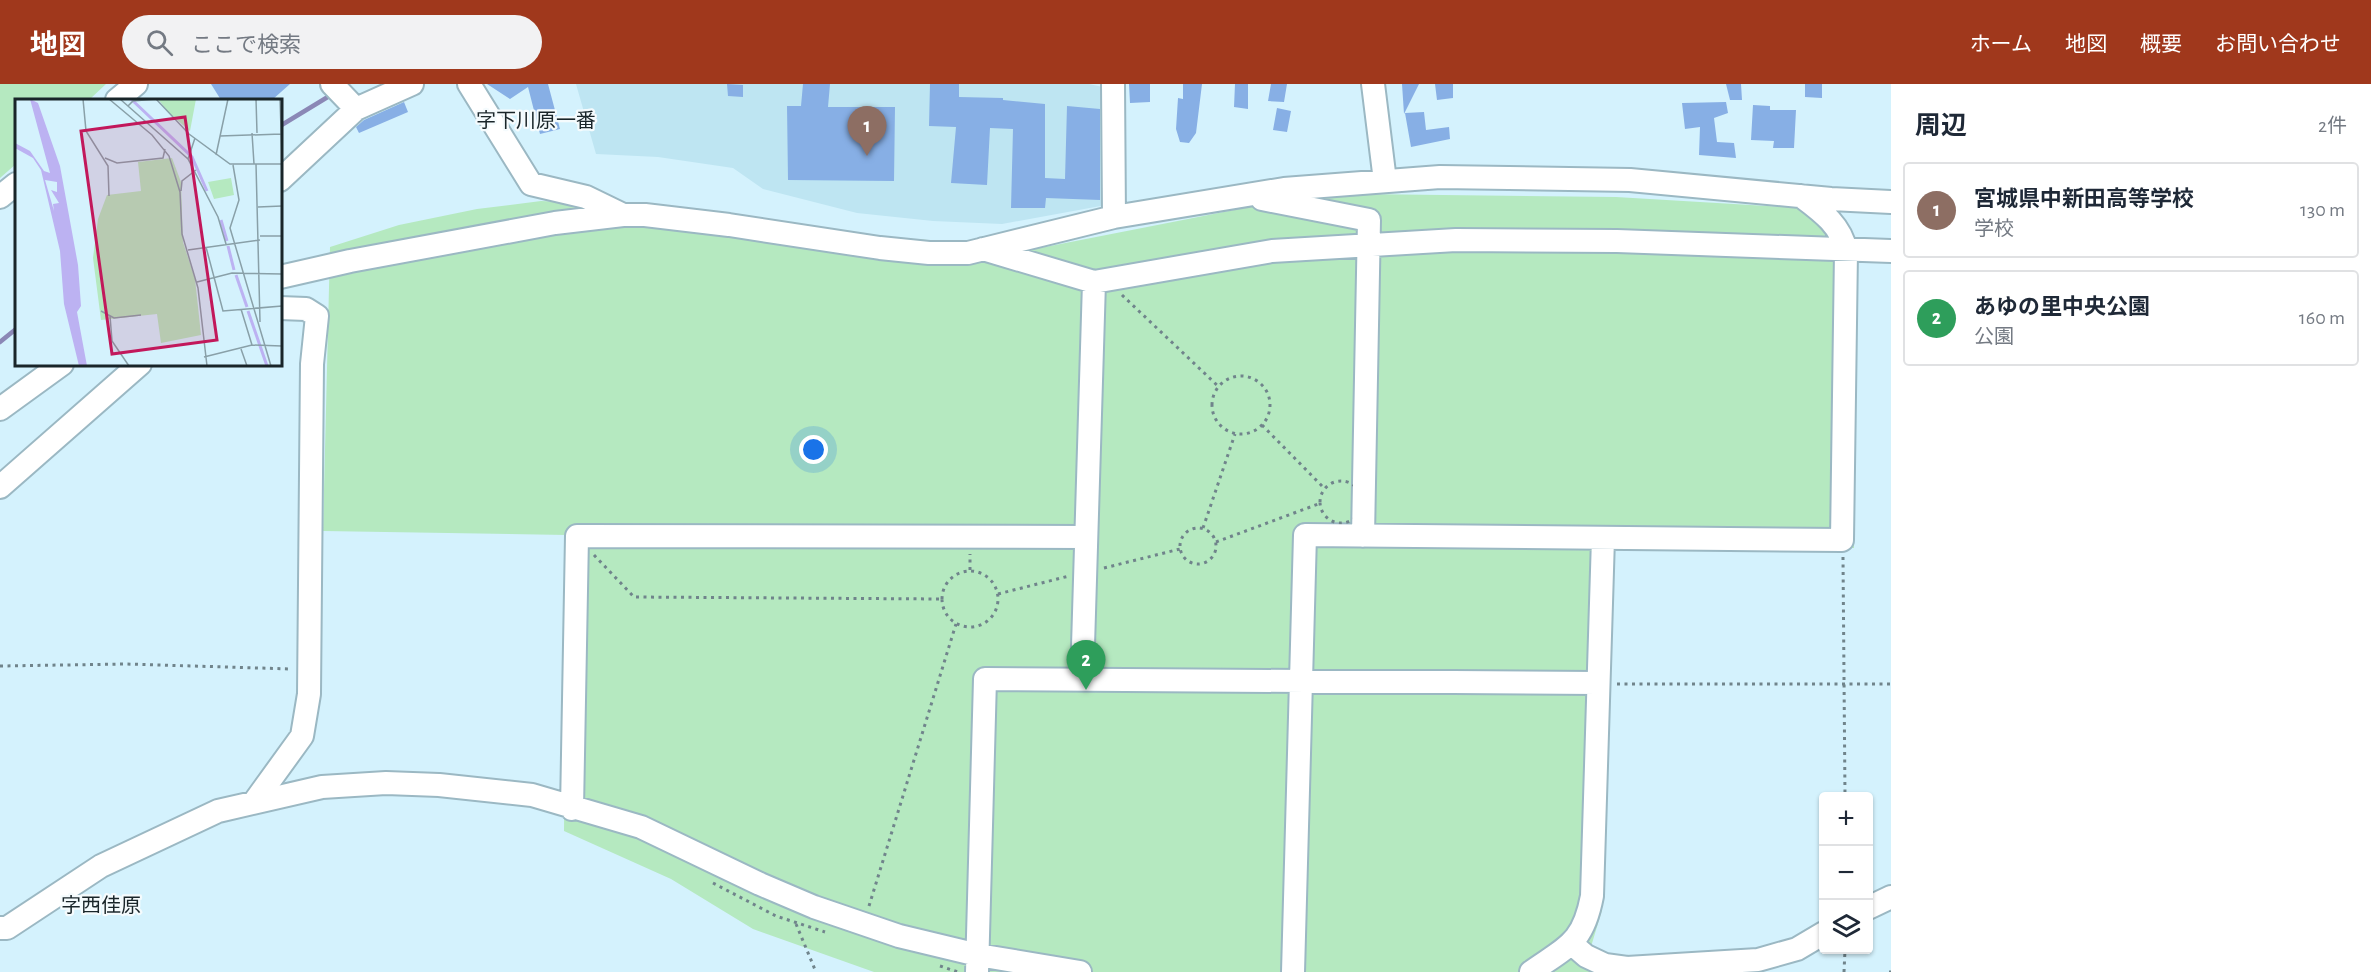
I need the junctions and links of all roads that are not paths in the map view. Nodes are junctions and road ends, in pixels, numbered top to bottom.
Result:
1 (136, 84) edge
2 (412, 84) edge
3 (469, 84) edge
4 (1113, 84) edge
5 (1373, 84) edge
6 (344, 96) edge
7 (118, 99) edge
8 (282, 177) edge
9 (1385, 181) junction
10 (15, 185) edge
11 (1248, 196) junction
12 (1801, 196) junction
13 (0, 197) edge
14 (1891, 202) edge
15 (622, 215) junction
16 (1114, 217) junction
17 (1368, 244) junction
18 (982, 249) junction
19 (1845, 251) junction
20 (1891, 252) edge
21 (282, 277) edge
22 (1100, 281) junction
23 (282, 308) edge
24 (59, 366) edge
25 (138, 366) edge
26 (0, 409) edge
27 (0, 487) edge
28 (1363, 536) junction
29 (1086, 537) junction
30 (1603, 538) junction
31 (1082, 679) junction
32 (1300, 681) junction
33 (1597, 683) junction
34 (255, 801) junction
35 (572, 809) junction
36 (1891, 897) edge
37 (1873, 906) edge
38 (0, 928) edge
39 (1819, 936) edge
40 (1572, 944) junction
41 (978, 964) edge
42 (1080, 972) edge
43 (1293, 972) edge
44 (1531, 972) edge

1 - 7 street
2 - 6 street
3 - 15 street
4 - 16 street
5 - 9 street
6 - 8 street
9 - 11 street
9 - 12 street
10 - 13 street
11 - 16 street
11 - 17 street
12 - 14 street
12 - 19 street
15 - 18 street
15 - 21 street
16 - 18 street
17 - 19 street
17 - 22 street
17 - 28 street
18 - 22 street
19 - 20 street
19 - 30 street
22 - 29 street
23 - 34 street
24 - 26 street
25 - 27 street
28 - 30 street
28 - 32 street
29 - 31 street
29 - 35 street
30 - 33 street
31 - 32 street
31 - 41 street
32 - 33 street
32 - 43 street
33 - 40 street
34 - 35 street
34 - 38 street
35 - 41 street
36 - 37 street
39 - 40 street
40 - 44 street
41 - 42 street

